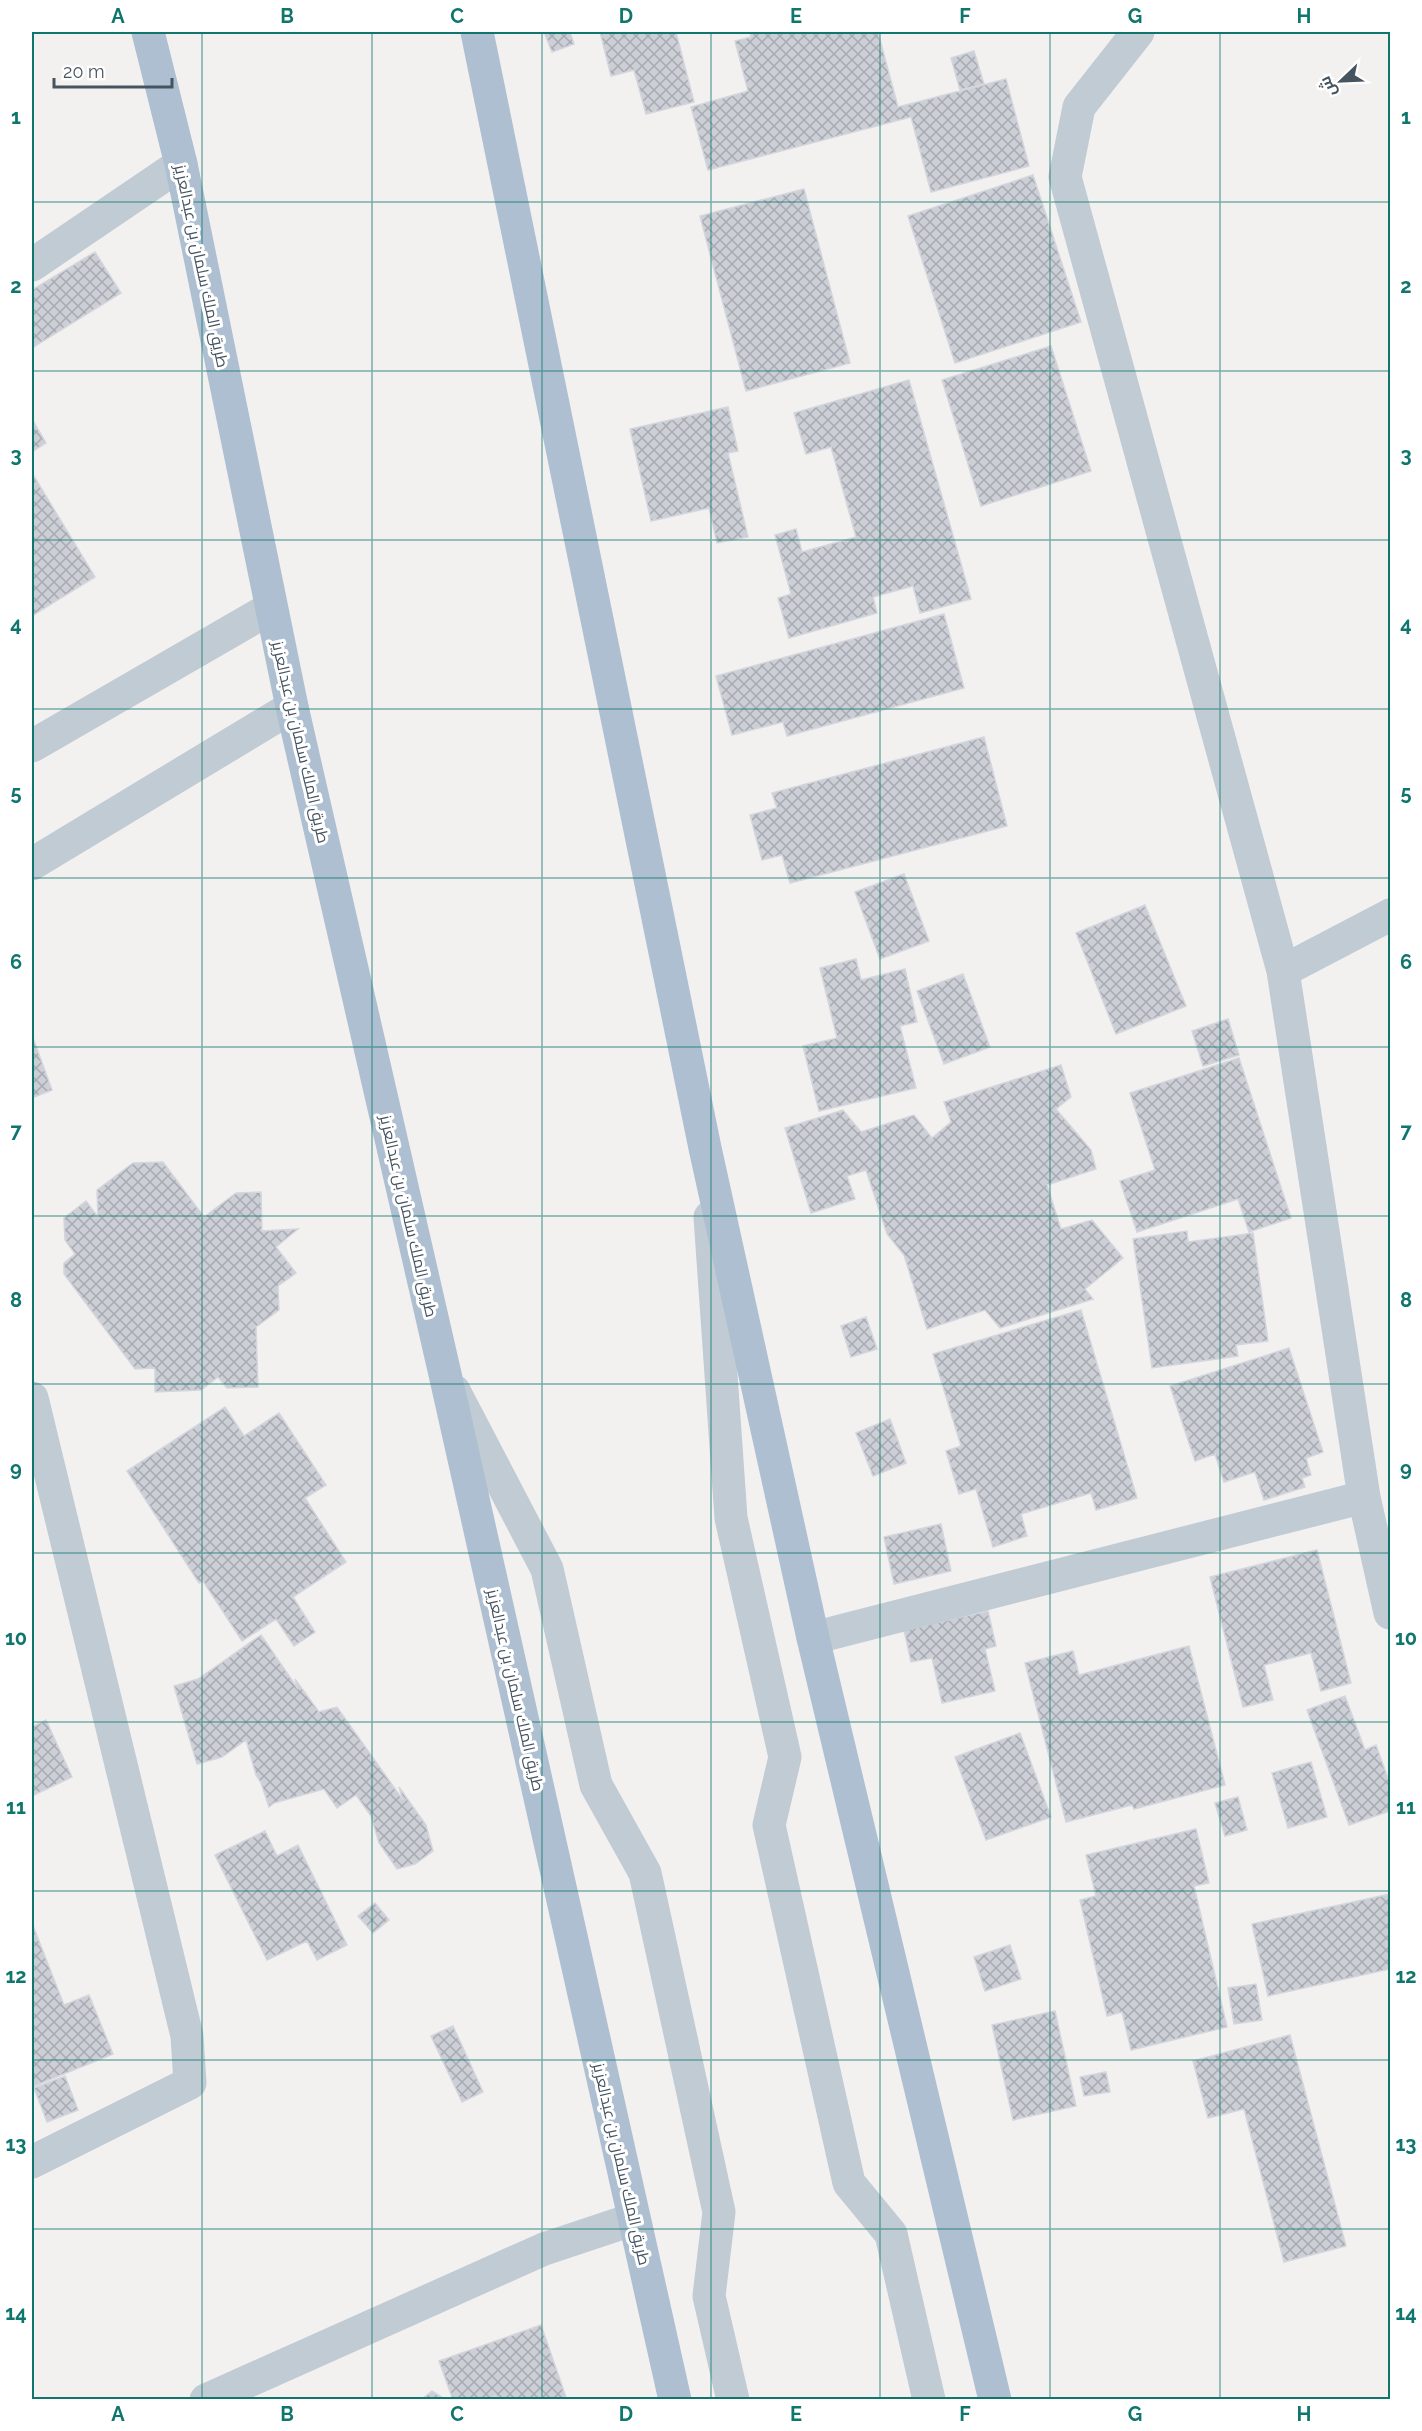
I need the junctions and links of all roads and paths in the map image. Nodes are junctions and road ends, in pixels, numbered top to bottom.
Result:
1 (148, 32) edge
2 (477, 32) edge
3 (1138, 32) edge
4 (181, 164) junction
5 (32, 265) edge
6 (272, 608) junction
7 (292, 707) junction
8 (32, 746) edge
9 (32, 864) edge
10 (1390, 915) edge
11 (1283, 971) junction
12 (705, 1148) junction
13 (445, 1374) junction
14 (32, 1398) edge
15 (1364, 1497) junction
16 (1390, 1613) edge
17 (813, 1638) junction
18 (32, 2162) edge
19 (634, 2219) junction
20 (206, 2400) edge
21 (675, 2400) edge
22 (733, 2400) edge
23 (929, 2400) edge
24 (995, 2400) edge

1 - 4 main road, طريق الملك سلمان بن عبدالعزيز
2 - 12 main road
3 - 11 street
4 - 5 street
4 - 6 main road, طريق الملك سلمان بن عبدالعزيز
6 - 7 main road, طريق الملك سلمان بن عبدالعزيز
6 - 8 street
7 - 9 street
7 - 13 main road, طريق الملك سلمان بن عبدالعزيز
10 - 11 street
11 - 15 street
12 - 17 main road
12 - 23 street
13 - 19 main road, طريق الملك سلمان بن عبدالعزيز
13 - 22 street
14 - 18 street
15 - 16 street
15 - 17 street
17 - 24 main road
19 - 20 street
19 - 21 main road, طريق الملك سلمان بن عبدالعزيز

